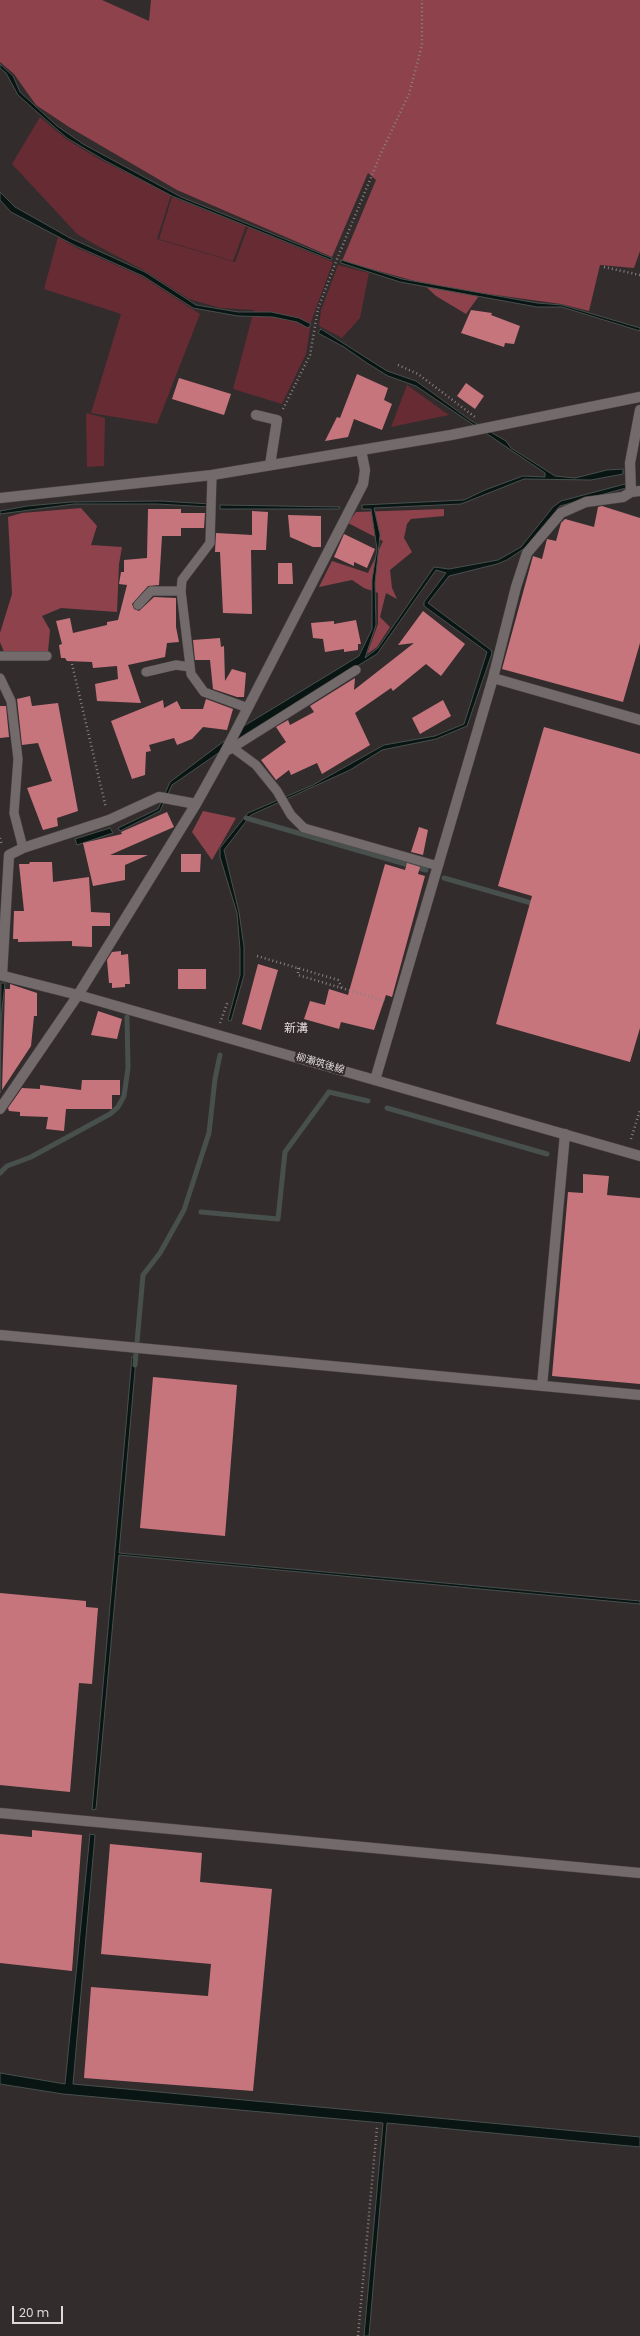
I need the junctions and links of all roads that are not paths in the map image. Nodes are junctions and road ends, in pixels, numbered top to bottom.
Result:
1 (640, 397) edge
2 (640, 410) edge
3 (256, 415) dead end
4 (361, 450) junction
5 (270, 465) junction
6 (212, 475) junction
7 (636, 492) edge
8 (0, 498) edge
9 (181, 591) junction
10 (138, 605) dead end
11 (0, 656) edge
12 (47, 656) dead end
13 (190, 667) junction
14 (356, 670) dead end
15 (146, 672) dead end
16 (0, 678) edge
17 (493, 678) junction
18 (248, 708) junction
19 (640, 720) edge
20 (229, 750) junction
21 (196, 804) junction
22 (23, 848) junction
23 (438, 866) junction
24 (1, 975) edge
25 (78, 995) junction
26 (375, 1080) junction
27 (0, 1109) edge
28 (565, 1134) junction
29 (640, 1156) edge
30 (0, 1335) edge
31 (542, 1386) junction
32 (640, 1395) edge
33 (0, 1813) edge
34 (640, 1873) edge

1 - 4 street
2 - 7 street
3 - 5 street
4 - 5 street
4 - 18 street
5 - 6 street
6 - 8 street
6 - 9 lane
7 - 17 street
9 - 10 lane
9 - 13 lane
11 - 12 lane
13 - 15 lane
13 - 18 lane
14 - 20 lane
16 - 22 lane
17 - 19 street
17 - 23 street
18 - 20 street
20 - 21 street
20 - 23 lane
21 - 22 street
21 - 25 street
22 - 24 street
23 - 26 street
24 - 25 street, 柳瀬筑後線
25 - 26 street, 柳瀬筑後線
25 - 27 street
26 - 28 street, 柳瀬筑後線
28 - 29 street, 柳瀬筑後線
28 - 31 street
30 - 31 street
31 - 32 street
33 - 34 street

